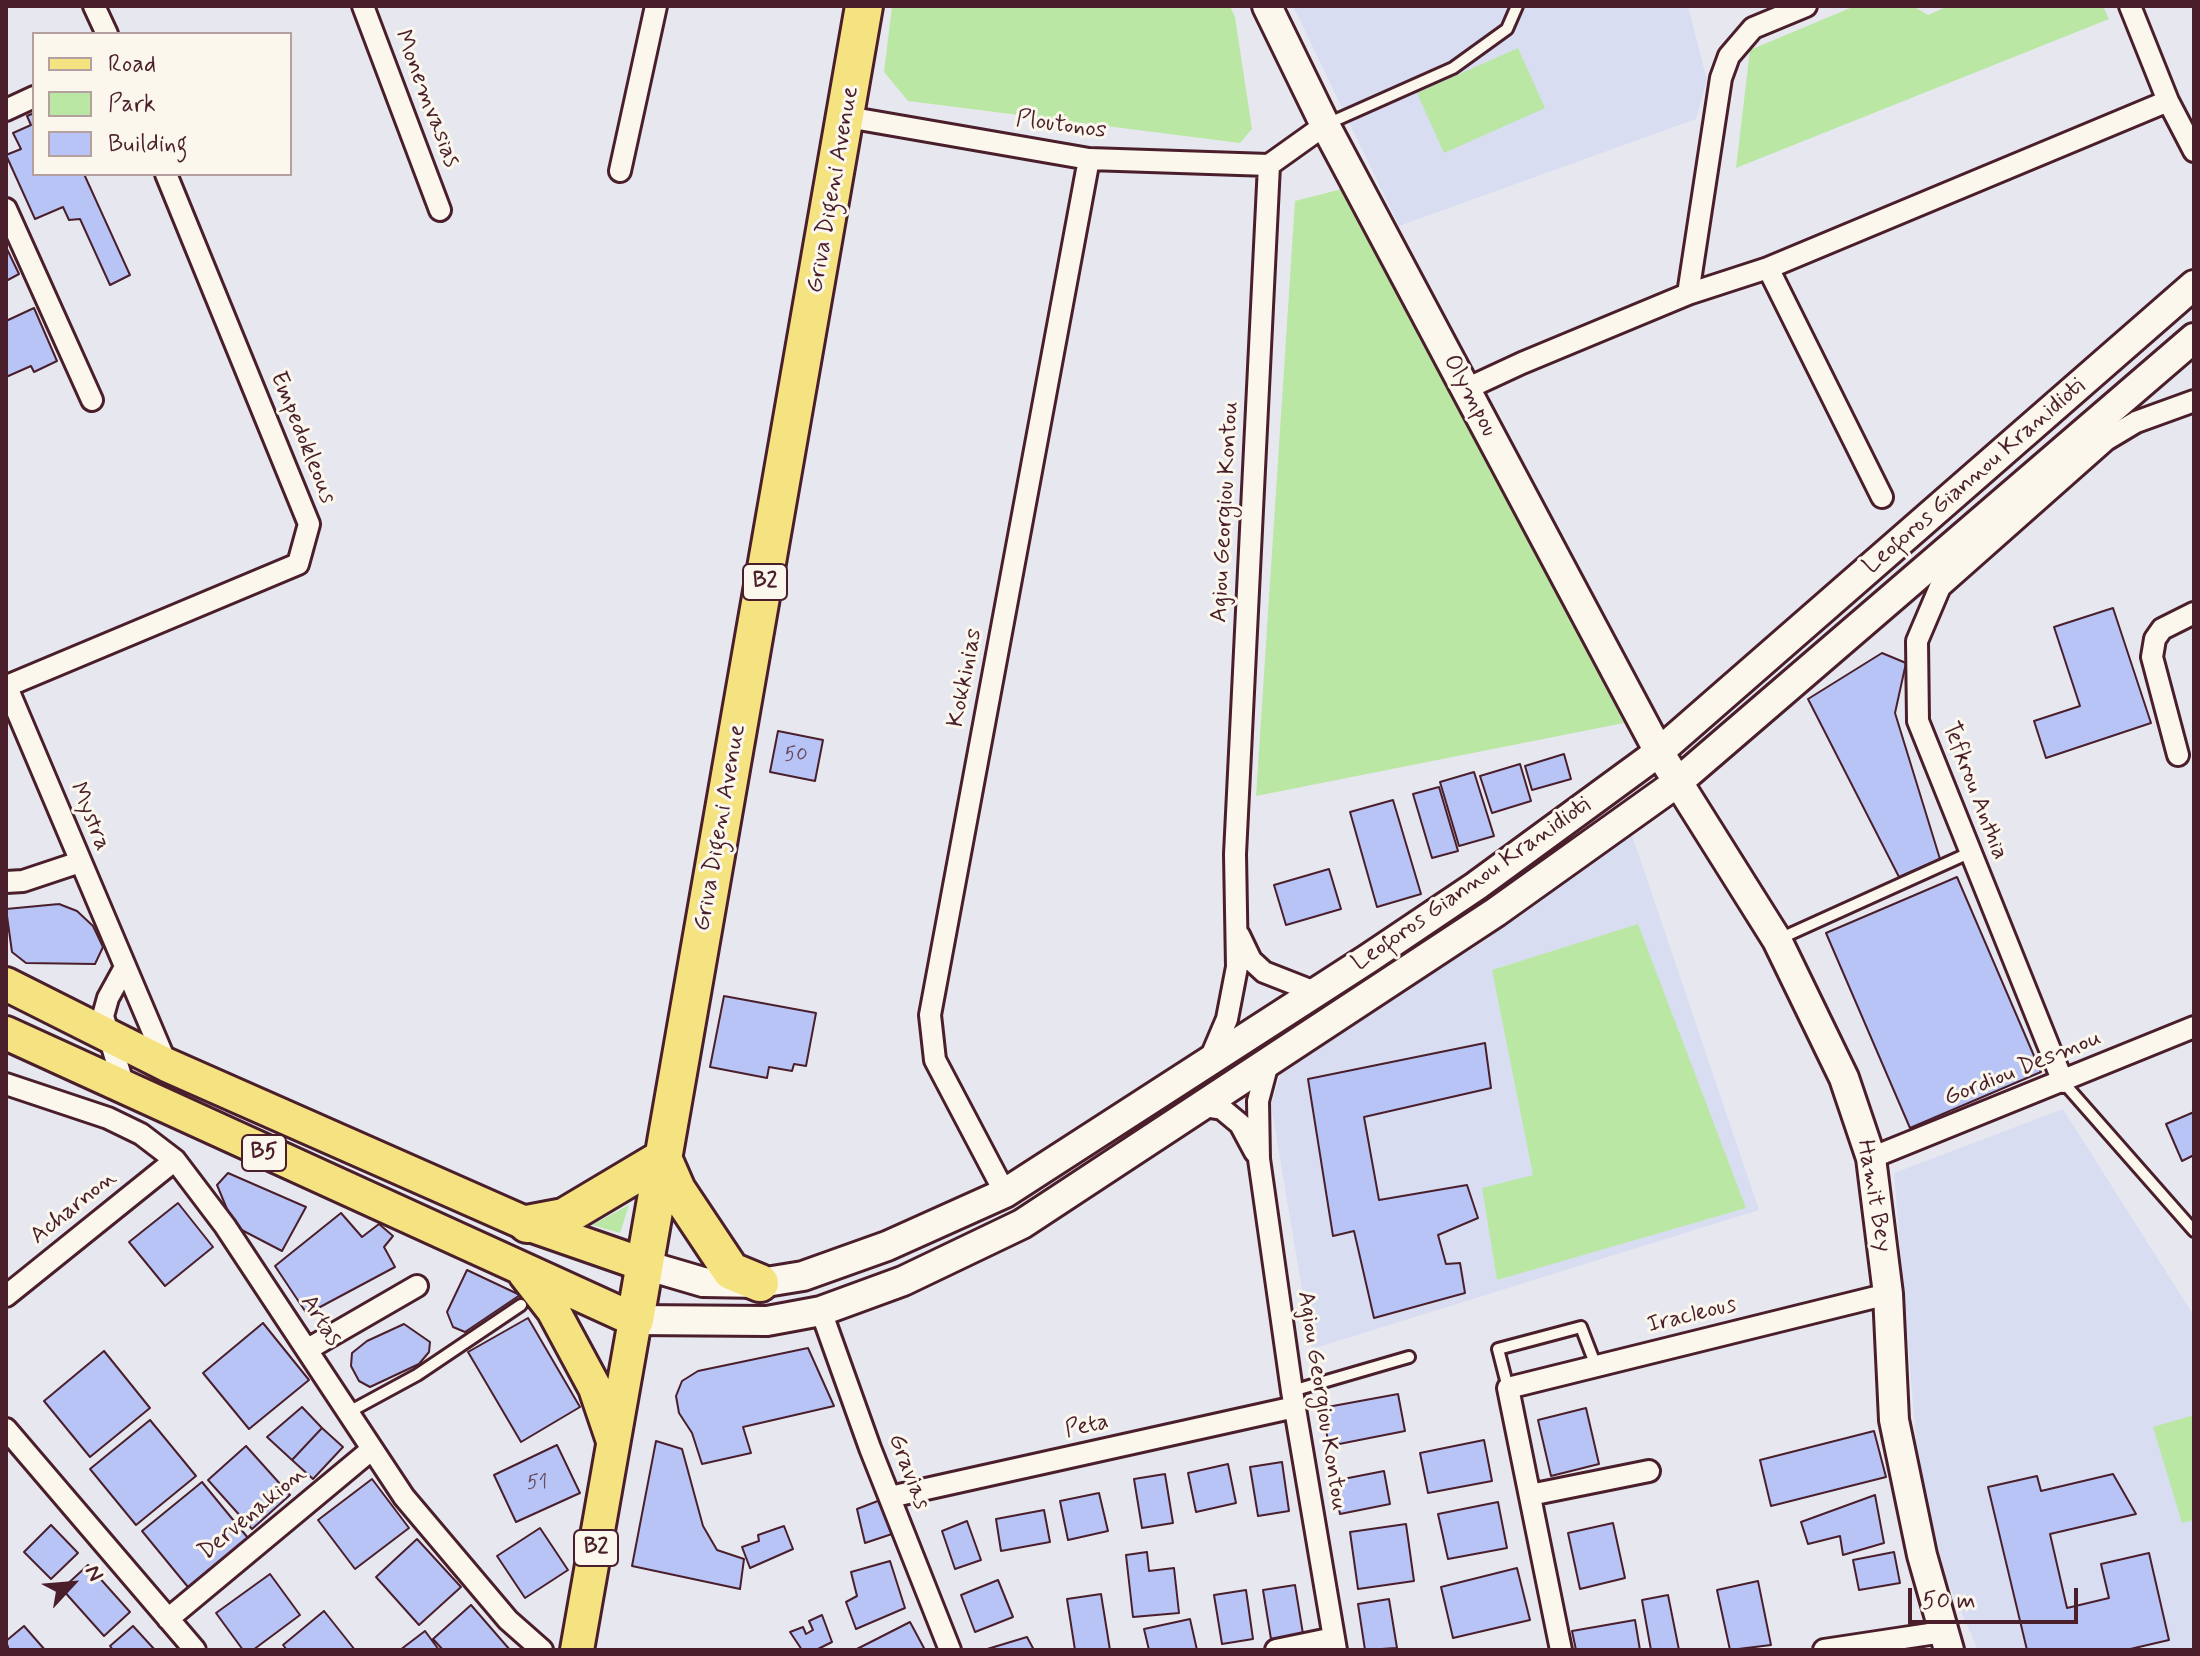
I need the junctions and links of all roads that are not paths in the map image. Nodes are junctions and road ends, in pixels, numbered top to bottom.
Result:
1 (94, 6) edge
2 (363, 6) edge
3 (656, 6) edge
4 (864, 6) edge
5 (1267, 6) edge
6 (1517, 6) edge
7 (1806, 6) edge
8 (2130, 6) edge
9 (106, 32) edge
10 (32, 98) edge
11 (2168, 101) junction
12 (6, 110) edge
13 (847, 117) junction
14 (1325, 125) junction
15 (2194, 151) edge
16 (1089, 159) junction
17 (1269, 165) junction
18 (620, 171) dead end
19 (167, 176) edge
20 (6, 209) edge
21 (440, 210) dead end
22 (1768, 268) junction
23 (2194, 285) edge
24 (1688, 294) junction
25 (2194, 338) edge
26 (1466, 389) junction
27 (92, 400) dead end
28 (2194, 401) edge
29 (1882, 497) dead end
30 (2194, 613) edge
31 (6, 686) edge
32 (1659, 752) junction
33 (2178, 755) dead end
34 (1678, 782) junction
35 (1969, 853) junction
36 (80, 862) junction
37 (6, 882) edge
38 (1237, 931) junction
39 (1777, 940) junction
40 (124, 969) junction
41 (6, 984) edge
42 (1315, 992) junction
43 (2194, 1027) edge
44 (6, 1033) edge
45 (106, 1033) junction
46 (1210, 1059) junction
47 (1268, 1063) junction
48 (167, 1065) junction
49 (2063, 1082) junction
50 (6, 1084) edge
51 (125, 1090) junction
52 (1204, 1106) junction
53 (663, 1158) junction
54 (1871, 1158) junction
55 (1259, 1159) junction
56 (175, 1160) junction
57 (1005, 1193) junction
58 (527, 1224) junction
59 (2194, 1231) edge
60 (645, 1265) junction
61 (523, 1272) junction
62 (760, 1283) junction
63 (417, 1286) dead end
64 (1888, 1294) junction
65 (6, 1296) edge
66 (521, 1305) dead end
67 (821, 1311) junction
68 (635, 1320) junction
69 (308, 1349) junction
70 (1409, 1357) dead end
71 (1596, 1366) junction
72 (1508, 1388) junction
73 (1293, 1399) junction
74 (347, 1413) junction
75 (6, 1429) edge
76 (614, 1446) junction
77 (371, 1450) junction
78 (1649, 1471) dead end
79 (1530, 1495) junction
80 (890, 1497) junction
81 (168, 1619) junction
82 (1946, 1641) edge
83 (1335, 1644) edge
84 (195, 1650) edge
85 (540, 1650) edge
86 (577, 1650) edge
87 (950, 1650) edge
88 (1276, 1650) edge
89 (1561, 1650) edge
90 (1824, 1650) edge

1 - 9 street
2 - 21 street, Monemvasias
3 - 18 street
4 - 13 highway, Griva Digeni Avenue / B2
5 - 14 main road, Olympou
6 - 14 lane
7 - 24 street
8 - 11 street
10 - 12 street
11 - 15 street
11 - 22 street
13 - 16 street, Ploutonos
13 - 53 highway, Griva Digeni Avenue / B2
14 - 17 street
14 - 26 main road, Olympou
16 - 17 street, Ploutonos
16 - 57 street, Kokkinias
17 - 38 street, Agiou Georgiou Kontou
19 - 31 street, Empedokleous
20 - 27 street
22 - 24 street
22 - 29 street
23 - 32 main road, Leoforos Giannou Kranidioti
24 - 26 street
25 - 34 main road, Leoforos Giannou Kranidioti
26 - 32 main road, Olympou
28 - 35 street, Tefkrou Anthia
30 - 33 street
31 - 36 street, Mystra
32 - 34 main road, Olympou
32 - 42 main road, Leoforos Giannou Kranidioti
34 - 39 main road, Hamit Bey
34 - 47 main road, Leoforos Giannou Kranidioti
35 - 39 lane
35 - 49 street, Tefkrou Anthia
36 - 37 street
36 - 40 street, Mystra
38 - 42 street, Agiou Georgiou Kontou
38 - 46 street, Agiou Georgiou Kontou
39 - 54 main road, Hamit Bey
40 - 45 street
40 - 48 street, Mystra
41 - 45 main road, B5
42 - 46 main road, Leoforos Giannou Kranidioti
43 - 49 street, Gordiou Desmou
44 - 51 main road, B5
45 - 48 main road, B5
45 - 51 street
46 - 57 main road, Leoforos Giannou Kranidioti
47 - 52 main road, Leoforos Giannou Kranidioti
47 - 55 street, Agiou Georgiou Kontou
48 - 58 main road, B5
49 - 54 street, Gordiou Desmou
49 - 59 lane
50 - 56 street, Artas
51 - 61 main road, B5
52 - 55 street, Agiou Georgiou Kontou
52 - 67 main road, Leoforos Giannou Kranidioti
53 - 58 highway
53 - 60 highway, Griva Digeni Avenue / B2
53 - 62 highway
54 - 64 main road, Hamit Bey
55 - 73 street, Agiou Georgiou Kontou
56 - 65 street, Acharnon
56 - 69 street, Artas
57 - 62 main road, Leoforos Giannou Kranidioti
58 - 60 main road, B5
60 - 62 main road, Leoforos Giannou Kranidioti
60 - 68 highway, Griva Digeni Avenue / B2
61 - 68 main road, B5
61 - 76 main road
63 - 69 street
64 - 71 street, Iracleous
64 - 82 main road, Hamit Bey
66 - 74 lane
67 - 68 main road, Leoforos Giannou Kranidioti
67 - 80 street, Gravias
68 - 76 main road, Griva Digeni Avenue / B2
69 - 74 street, Artas
70 - 73 lane
71 - 72 street, Iracleous
71 - 72 lane
72 - 79 street
73 - 80 street, Peta
73 - 83 street, Agiou Georgiou Kontou
74 - 77 street, Artas
75 - 81 street
76 - 86 main road, Griva Digeni Avenue / B2
77 - 81 street, Dervenakion
77 - 85 street, Artas
78 - 79 street
79 - 89 street
80 - 87 street, Gravias
81 - 84 street
82 - 90 street
83 - 88 street

